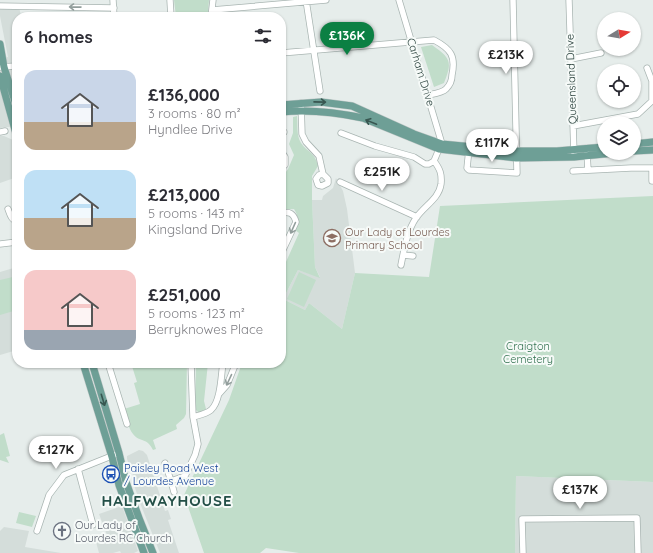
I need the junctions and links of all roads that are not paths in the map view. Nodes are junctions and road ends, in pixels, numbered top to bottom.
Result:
1 (113, 0) edge
2 (170, 0) edge
3 (213, 0) edge
4 (326, 0) edge
5 (399, 0) edge
6 (513, 0) edge
7 (568, 0) edge
8 (306, 1) edge
9 (0, 6) edge
10 (114, 8) junction
11 (212, 10) joint
12 (114, 12) edge
13 (171, 12) edge
14 (412, 42) junction
15 (0, 44) edge
16 (314, 50) junction
17 (286, 53) edge
18 (597, 54) edge
19 (571, 59) junction
20 (12, 66) edge
21 (2, 67) edge
22 (647, 68) dead end
23 (0, 76) edge
24 (320, 92) dead end
25 (12, 94) edge
26 (428, 95) junction
27 (286, 105) edge
28 (301, 106) junction
29 (286, 110) edge
30 (12, 118) edge
31 (572, 126) junction
32 (341, 133) dead end
33 (653, 142) edge
34 (641, 143) edge
35 (440, 146) junction
36 (597, 149) edge
37 (468, 150) junction
38 (653, 150) edge
39 (641, 151) edge
40 (587, 152) junction
41 (597, 152) edge
42 (574, 153) junction
43 (516, 154) junction
44 (434, 161) junction
45 (588, 170) junction
46 (573, 171) dead end
47 (323, 174) dead end
48 (652, 181) dead end
49 (340, 182) dead end
50 (8, 209) dead end
51 (286, 213) edge
52 (417, 217) junction
53 (12, 219) edge
54 (12, 243) edge
55 (286, 243) edge
56 (0, 244) edge
57 (403, 255) junction
58 (413, 256) dead end
59 (402, 265) dead end
60 (85, 368) edge
61 (94, 368) edge
62 (110, 368) edge
63 (191, 368) edge
64 (222, 368) edge
65 (234, 368) edge
66 (219, 395) junction
67 (193, 417) junction
68 (127, 424) dead end
69 (119, 453) junction
70 (112, 457) junction
71 (165, 463) dead end
72 (78, 469) junction
73 (171, 481) junction
74 (174, 492) dead end
75 (93, 525) dead end
76 (37, 531) dead end
77 (144, 553) edge
78 (153, 553) edge
79 (523, 553) edge
80 (638, 553) edge

1 - 10 street
2 - 13 street
3 - 11 street
4 - 8 street
5 - 14 street, Carham Drive
6 - 43 street
7 - 19 street, Queensland Drive
8 - 11 street
8 - 16 street
10 -> 9 street
10 - 12 street
14 - 16 street
14 - 26 street, Carham Drive
14 - 26 street
15 - 21 main road
16 - 17 street
16 - 24 street
18 - 19 street
19 - 31 street, Queensland Drive
20 - 21 street
21 - 25 main road
22 - 31 street
23 - 30 main road
26 - 35 street, Carham Drive
27 - 28 main road
28 - 29 main road
28 - 35 main road
28 - 47 street
31 - 42 street, Queensland Drive
32 - 44 street
33 - 34 main road
35 - 37 main road
35 - 44 street
36 - 40 main road
37 - 43 main road
37 - 43 street
38 - 39 main road
40 - 41 main road
40 - 42 main road
40 - 45 street
42 - 43 main road
44 - 52 street
45 - 46 street
45 - 48 street
49 - 52 street
50 - 53 street
51 -> 55 street
52 - 57 street
54 - 56 street
57 - 58 street
57 - 59 street
60 - 70 main road
61 -> 69 main road
62 - 68 street
63 - 67 street
64 - 66 street
65 -> 66 street
66 - 67 street
67 - 73 street
69 - 70 street
69 - 78 main road
70 - 72 street
70 - 77 main road
71 - 73 street
72 - 75 street
72 - 76 street
73 - 74 street
79 - 80 street

